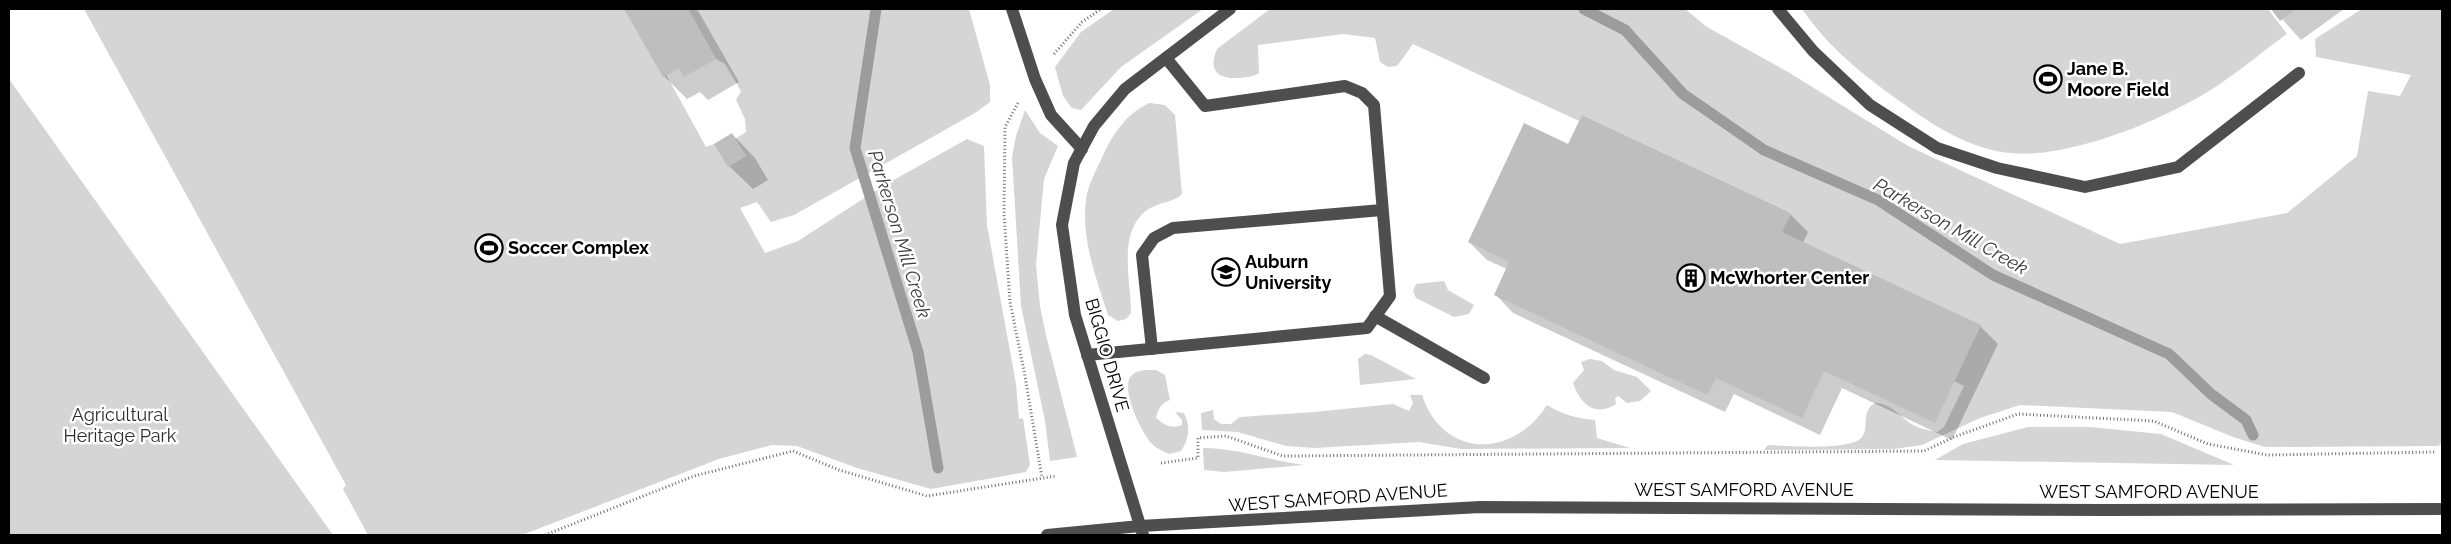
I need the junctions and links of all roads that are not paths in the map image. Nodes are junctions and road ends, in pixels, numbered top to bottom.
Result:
1 (1012, 9) edge
2 (1230, 9) edge
3 (1778, 9) edge
4 (1166, 58) junction
5 (2299, 73) dead end
6 (1082, 149) junction
7 (1382, 210) junction
8 (1375, 316) junction
9 (1152, 348) junction
10 (1087, 355) junction
11 (1484, 378) dead end
12 (2442, 509) edge
13 (1141, 531) edge
14 (1047, 535) edge

1 - 6 street
2 - 4 street, BIGGIO DRIVE
3 - 5 street
4 - 6 street, BIGGIO DRIVE
4 - 7 street
6 - 10 street, BIGGIO DRIVE
7 - 8 street
7 - 9 street
8 - 9 street
8 - 11 street
9 - 10 street
10 - 13 street, BIGGIO DRIVE
12 - 13 street, WEST SAMFORD AVENUE
13 - 14 street, WEST SAMFORD AVENUE

